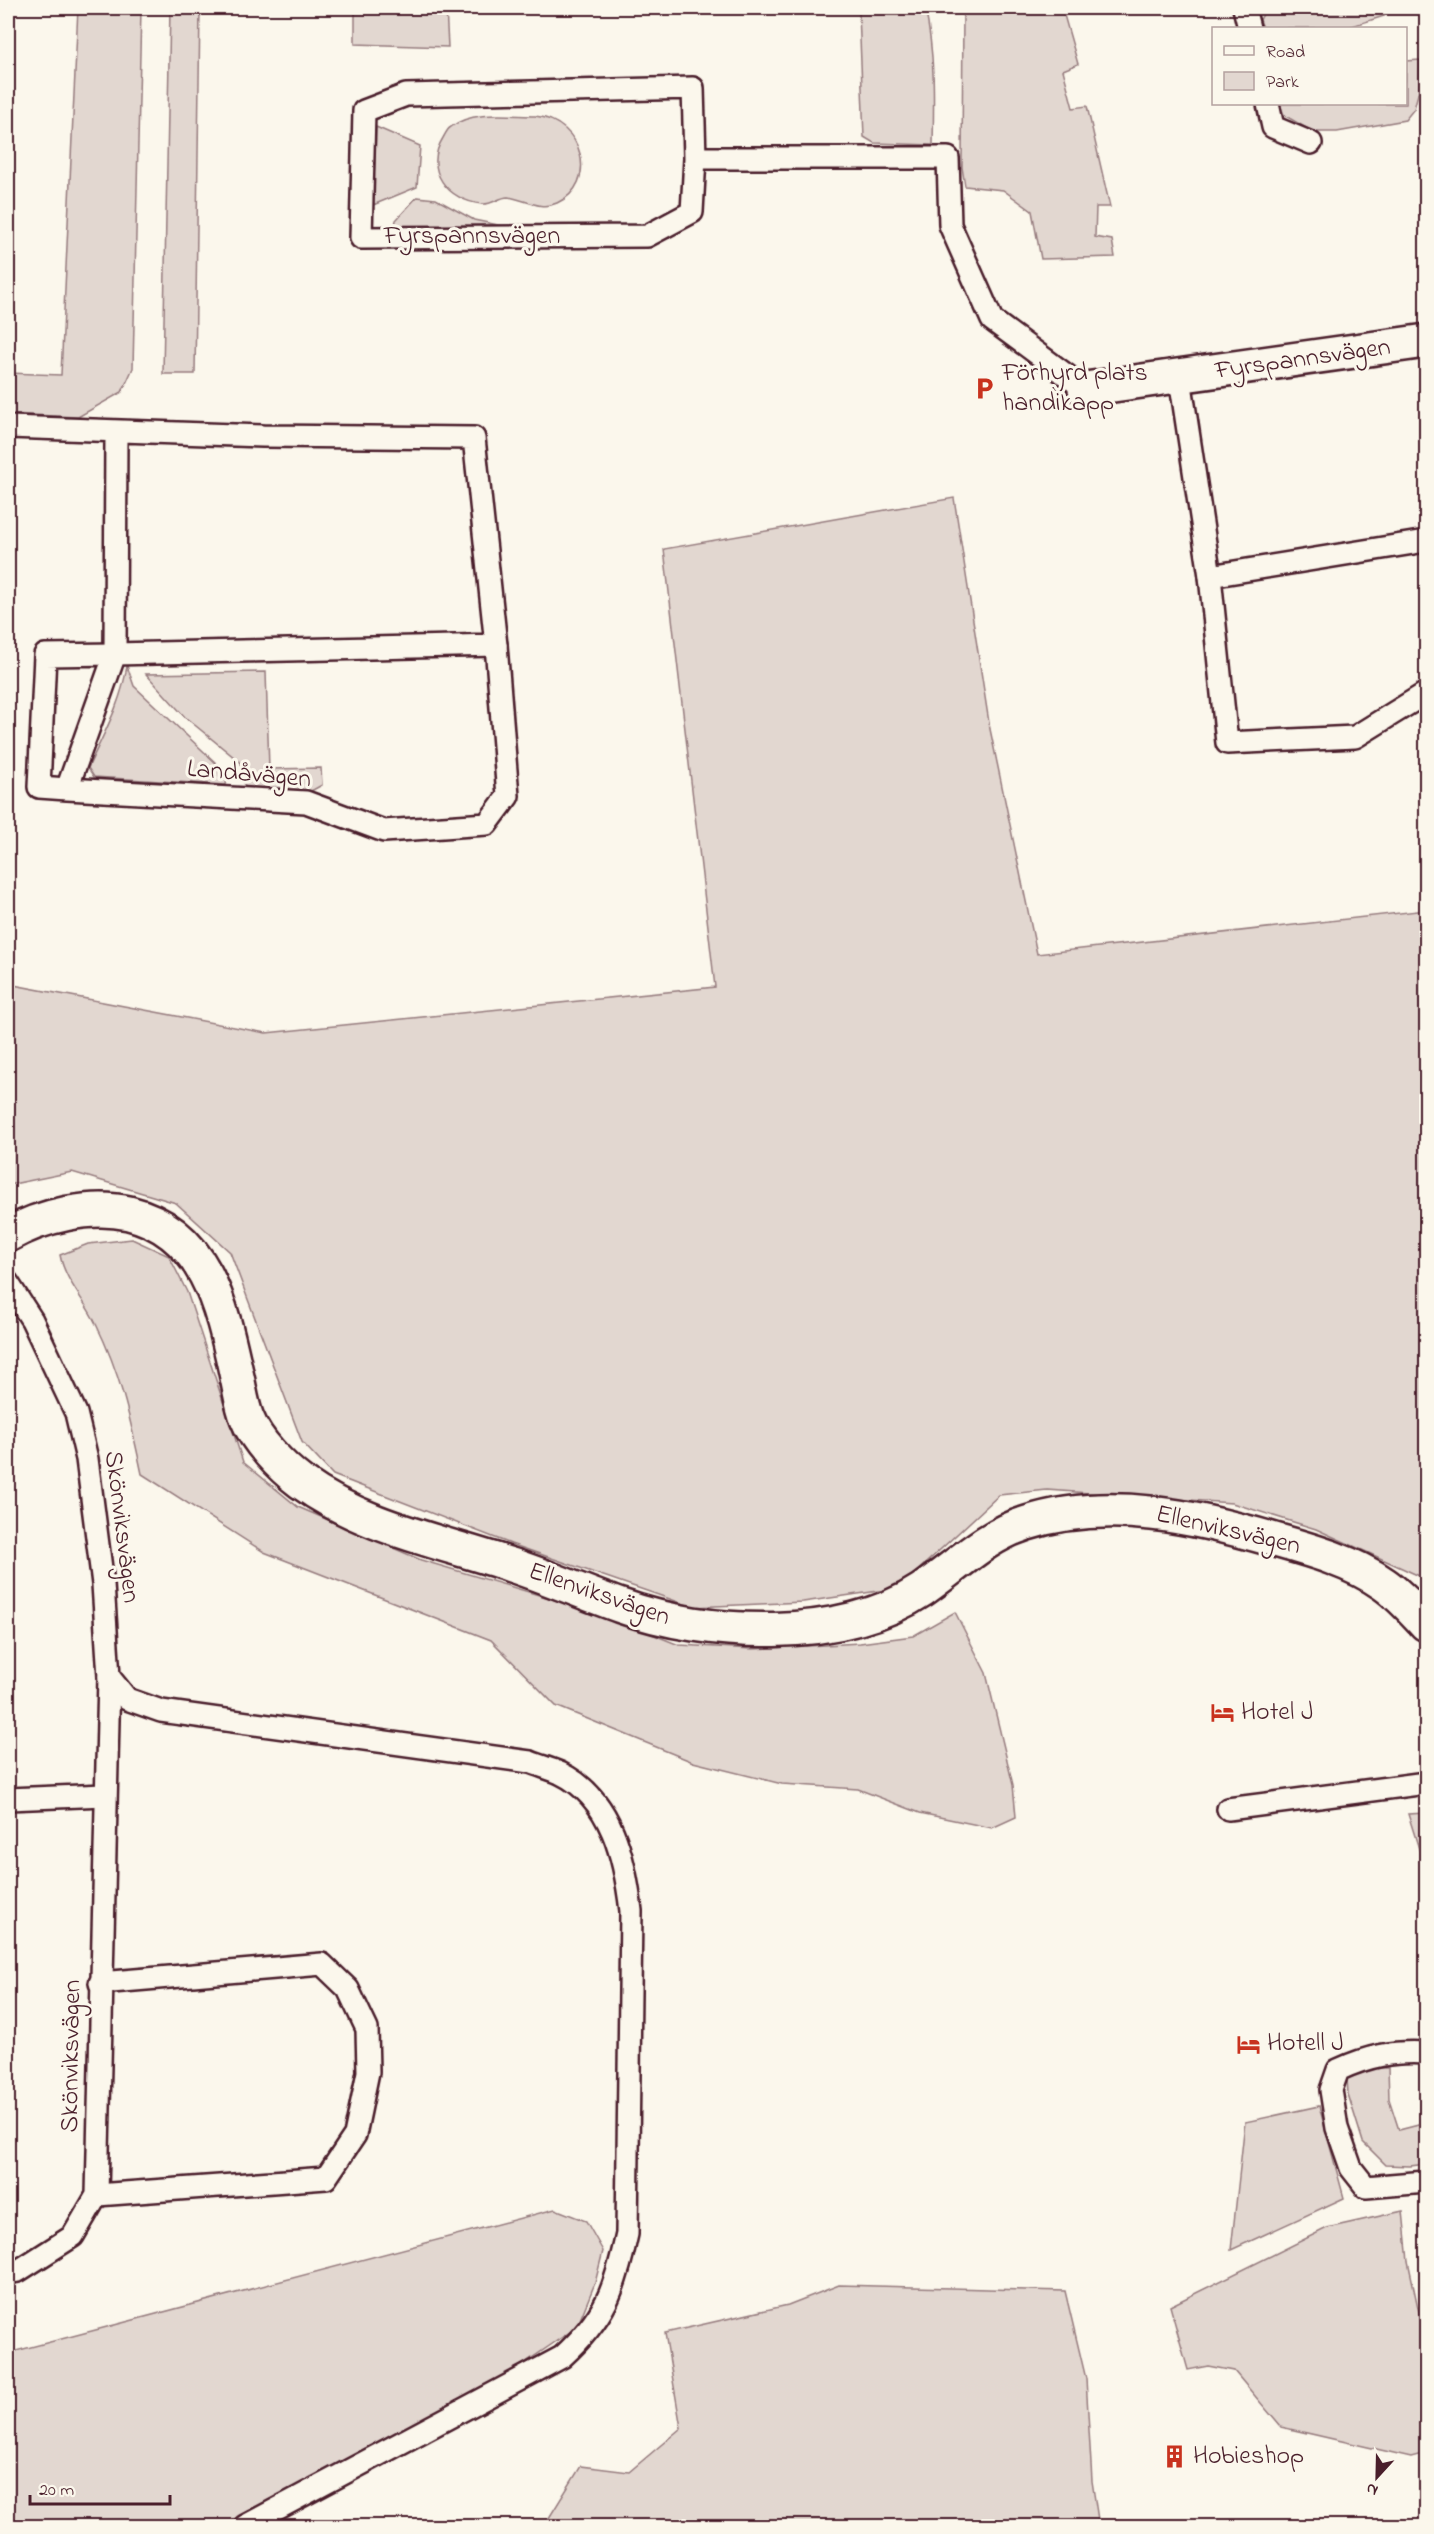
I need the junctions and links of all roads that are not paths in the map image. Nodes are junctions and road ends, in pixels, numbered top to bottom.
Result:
1 (1244, 8) edge
2 (1249, 27) edge
3 (1268, 105) edge
4 (1311, 143) dead end
5 (695, 158) junction
6 (1426, 341) edge
7 (1180, 378) junction
8 (1085, 389) joint
9 (8, 427) edge
10 (116, 432) junction
11 (1426, 541) edge
12 (1210, 576) junction
13 (496, 645) junction
14 (115, 654) junction
15 (1426, 693) edge
16 (67, 789) junction
17 (8, 1235) edge
18 (8, 1283) edge
19 (1426, 1624) edge
20 (109, 1677) junction
21 (1426, 1783) edge
22 (105, 1795) junction
23 (8, 1799) edge
24 (1228, 1809) dead end
25 (100, 1983) junction
26 (1426, 2053) edge
27 (1426, 2182) edge
28 (97, 2195) junction
29 (8, 2273) edge
30 (245, 2526) edge

1 - 2 lane
3 - 4 lane
5 - 5 lane, Fyrspannsvägen
5 - 8 lane, Fyrspannsvägen
6 - 7 street, Fyrspannsvägen
7 - 8 street, Fyrspannsvägen
7 - 12 lane, Fyrspannsvägen
9 - 10 lane, Landåvägen
10 - 13 lane, Landåvägen
10 - 14 lane
11 - 12 lane
12 - 15 lane, Fyrspannsvägen
13 - 14 lane
13 - 16 lane, Landåvägen
14 - 16 lane
14 - 16 lane, Landåvägen
17 - 19 street, Ellenviksvägen
18 - 20 lane, Skönviksvägen
20 - 22 lane, Skönviksvägen
20 - 30 lane
21 - 24 lane
22 - 23 lane
22 - 25 lane, Skönviksvägen
25 - 28 lane, Skönviksvägen
25 - 28 lane
26 - 27 lane
28 - 29 lane, Skönviksvägen

